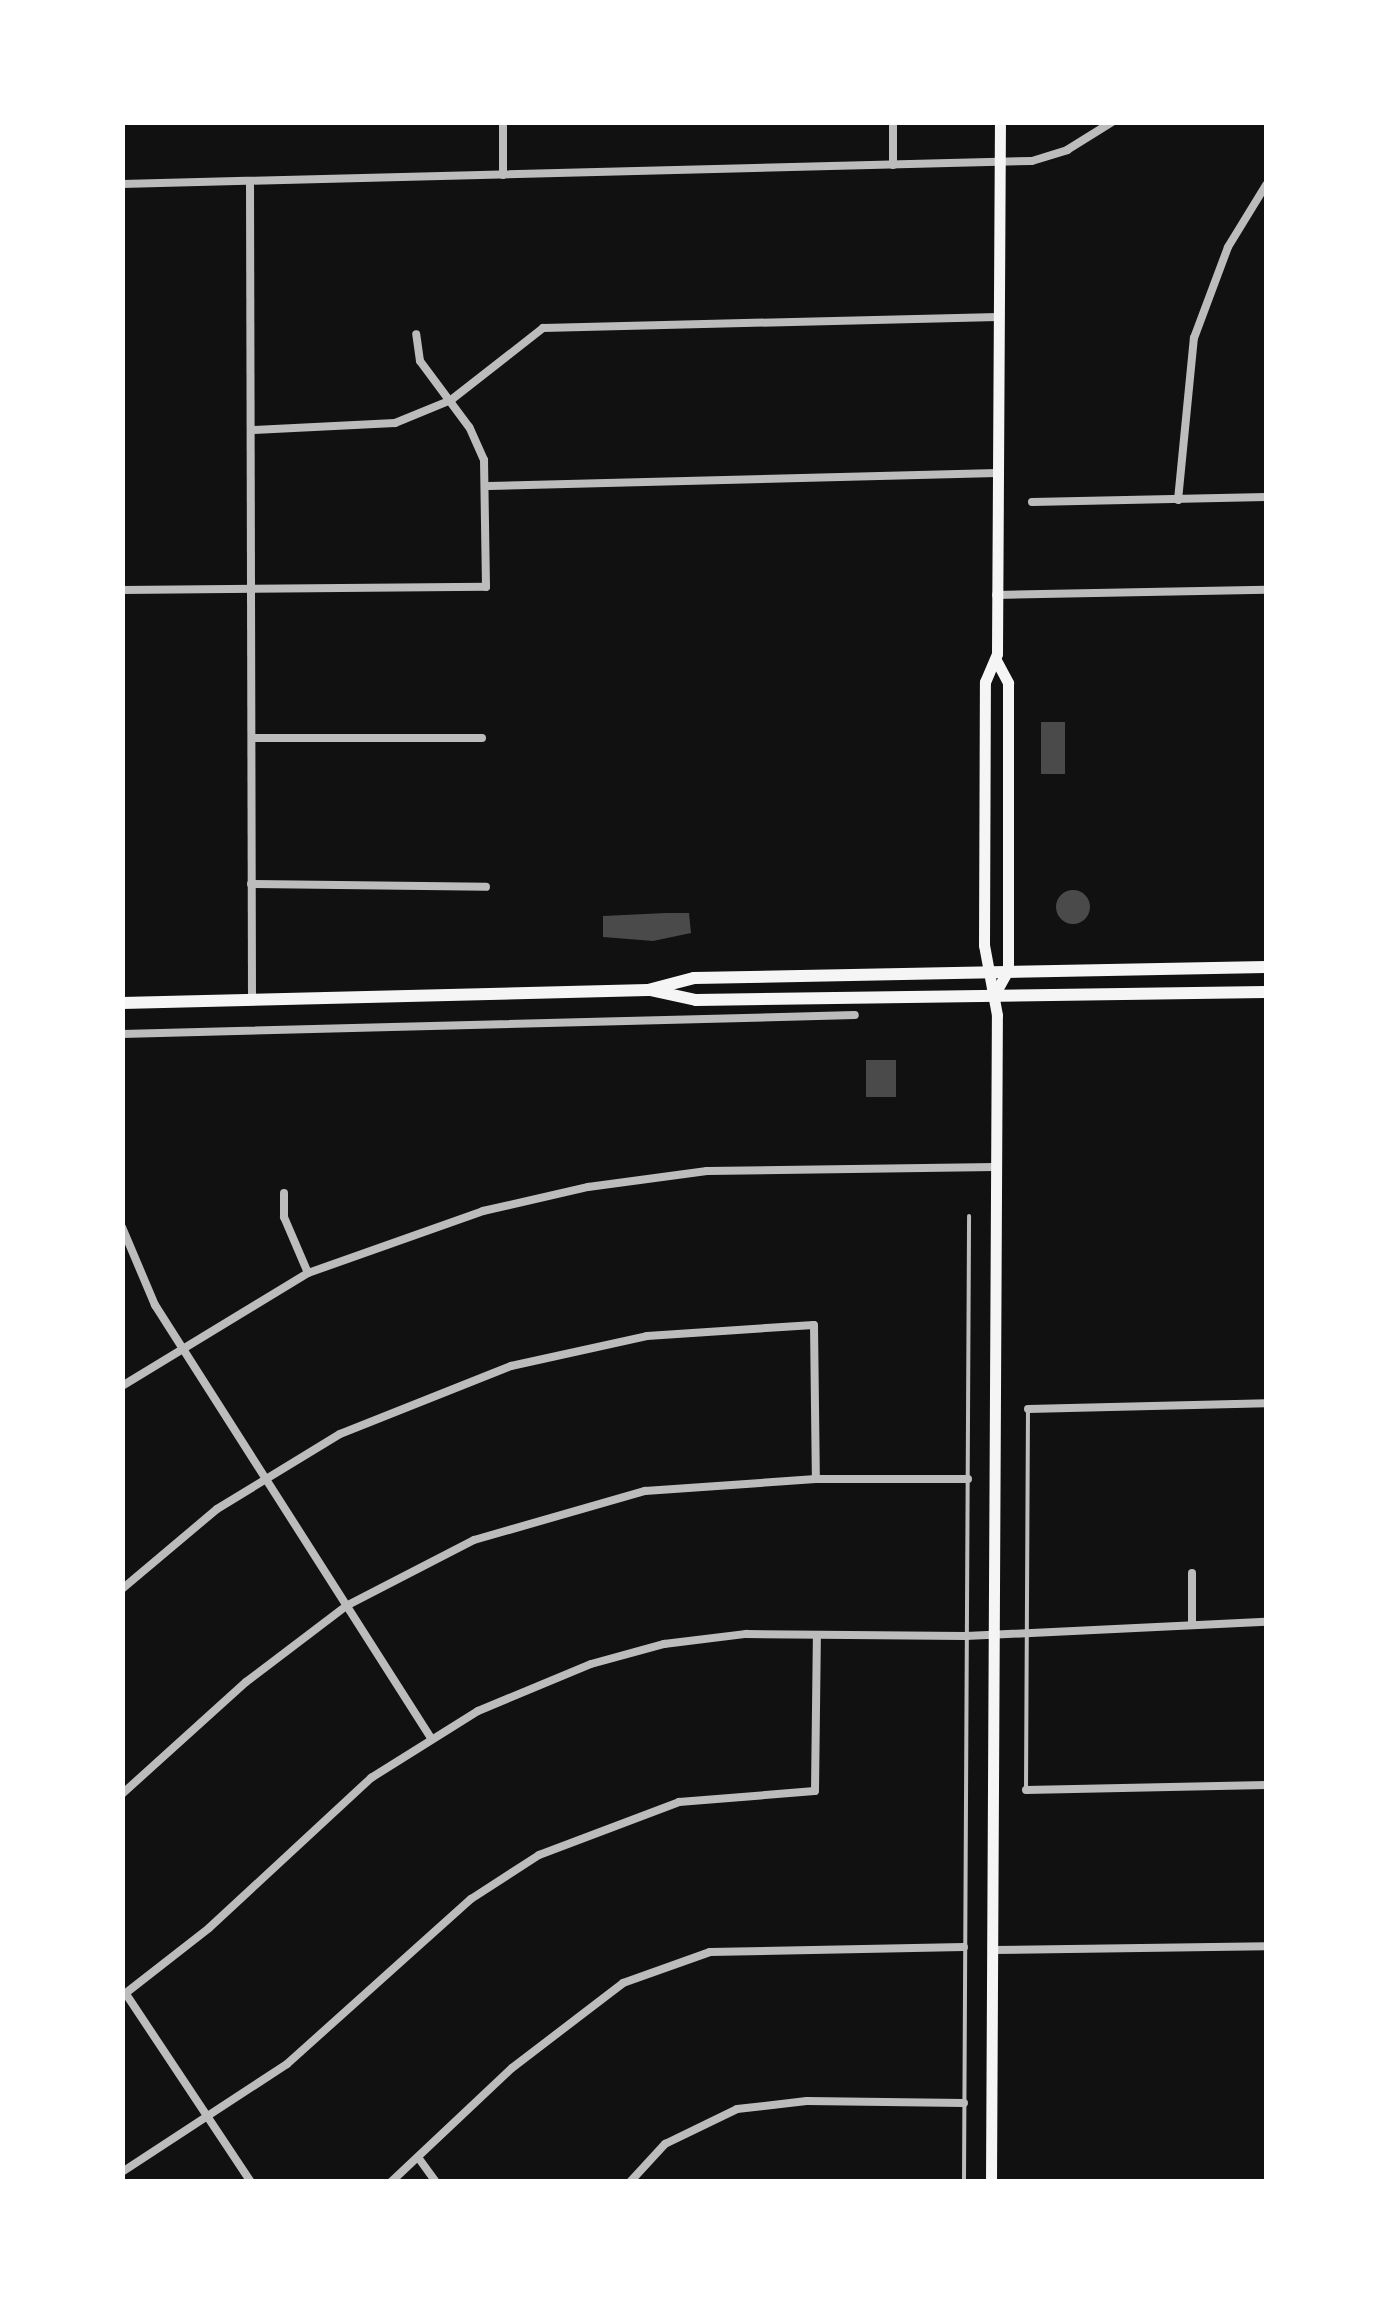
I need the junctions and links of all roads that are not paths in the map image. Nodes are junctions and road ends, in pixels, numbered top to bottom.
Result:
1 (503, 122) edge
2 (893, 122) edge
3 (1000, 122) edge
4 (1112, 122) edge
5 (999, 162) junction
6 (893, 166) junction
7 (503, 175) junction
8 (250, 181) junction
9 (122, 184) edge
10 (1266, 184) edge
11 (998, 317) junction
12 (416, 334) dead end
13 (451, 400) junction
14 (252, 430) junction
15 (997, 473) junction
16 (489, 486) junction
17 (1266, 497) edge
18 (1178, 500) junction
19 (1032, 502) dead end
20 (253, 589) junction
21 (122, 590) edge
22 (1266, 590) edge
23 (996, 596) junction
24 (996, 660) junction
25 (253, 738) junction
26 (482, 738) dead end
27 (251, 884) junction
28 (486, 887) dead end
29 (1266, 967) edge
30 (984, 970) junction
31 (1008, 970) junction
32 (648, 990) junction
33 (996, 992) junction
34 (1266, 992) edge
35 (252, 1000) junction
36 (122, 1003) edge
37 (856, 1015) dead end
38 (122, 1034) edge
39 (996, 1167) junction
40 (284, 1193) dead end
41 (969, 1216) dead end
42 (122, 1227) edge
43 (308, 1273) junction
44 (181, 1345) junction
45 (122, 1386) edge
46 (1266, 1403) edge
47 (1028, 1409) joint
48 (264, 1477) junction
49 (816, 1479) junction
50 (968, 1480) junction
51 (1192, 1573) dead end
52 (122, 1589) edge
53 (346, 1606) junction
54 (1266, 1622) edge
55 (1192, 1623) junction
56 (1026, 1630) junction
57 (994, 1631) junction
58 (816, 1635) junction
59 (966, 1636) junction
60 (431, 1738) junction
61 (1266, 1785) edge
62 (1026, 1790) joint
63 (122, 1794) edge
64 (964, 1946) junction
65 (1266, 1946) edge
66 (992, 1950) junction
67 (124, 1995) edge
68 (964, 2103) junction
69 (210, 2121) junction
70 (420, 2160) junction
71 (122, 2172) edge
72 (251, 2182) edge
73 (391, 2182) edge
74 (436, 2182) edge
75 (630, 2182) edge
76 (964, 2182) edge
77 (992, 2182) edge

1 - 7 street
2 - 6 street
3 - 5 main road
4 - 5 street
5 - 6 street
5 - 11 main road
6 - 7 street
7 - 8 street
8 - 9 street
8 - 14 street
10 - 18 street
11 - 13 street
11 - 15 main road
12 - 13 street
13 - 14 street
13 - 16 street
14 - 20 street
15 - 16 street
15 - 23 main road
16 - 20 street
17 - 18 street
18 - 19 street
20 - 21 street
20 - 25 street
22 - 23 street
23 - 24 main road
24 - 30 main road
24 - 31 main road
25 - 26 street
25 - 27 street
27 - 28 street
27 - 35 street
29 - 31 main road
30 - 31 main road
30 - 32 main road
30 - 33 main road
31 - 33 main road
32 - 33 main road
32 - 35 main road
33 - 34 main road
33 - 39 main road
35 - 36 main road
37 - 38 street
39 - 43 street
39 - 57 main road
40 - 43 street
41 - 50 lane
42 - 44 street
43 - 44 street
44 - 45 street
44 - 48 street
46 - 47 street
47 - 56 lane
48 - 49 street
48 - 52 street
48 - 53 street
49 - 50 street
49 - 53 street
50 - 59 lane
51 - 55 street
53 - 60 street
53 - 63 street
54 - 55 street
55 - 56 street
56 - 57 street
56 - 62 lane
57 - 59 street
57 - 66 main road
58 - 59 street
58 - 60 street
58 - 69 street
59 - 64 lane
60 - 67 street
61 - 62 street
64 - 68 lane
64 - 70 street
65 - 66 street
66 - 77 main road
67 - 69 street
68 - 75 street
68 - 76 lane
69 - 71 street
69 - 72 street
70 - 73 street
70 - 74 street

